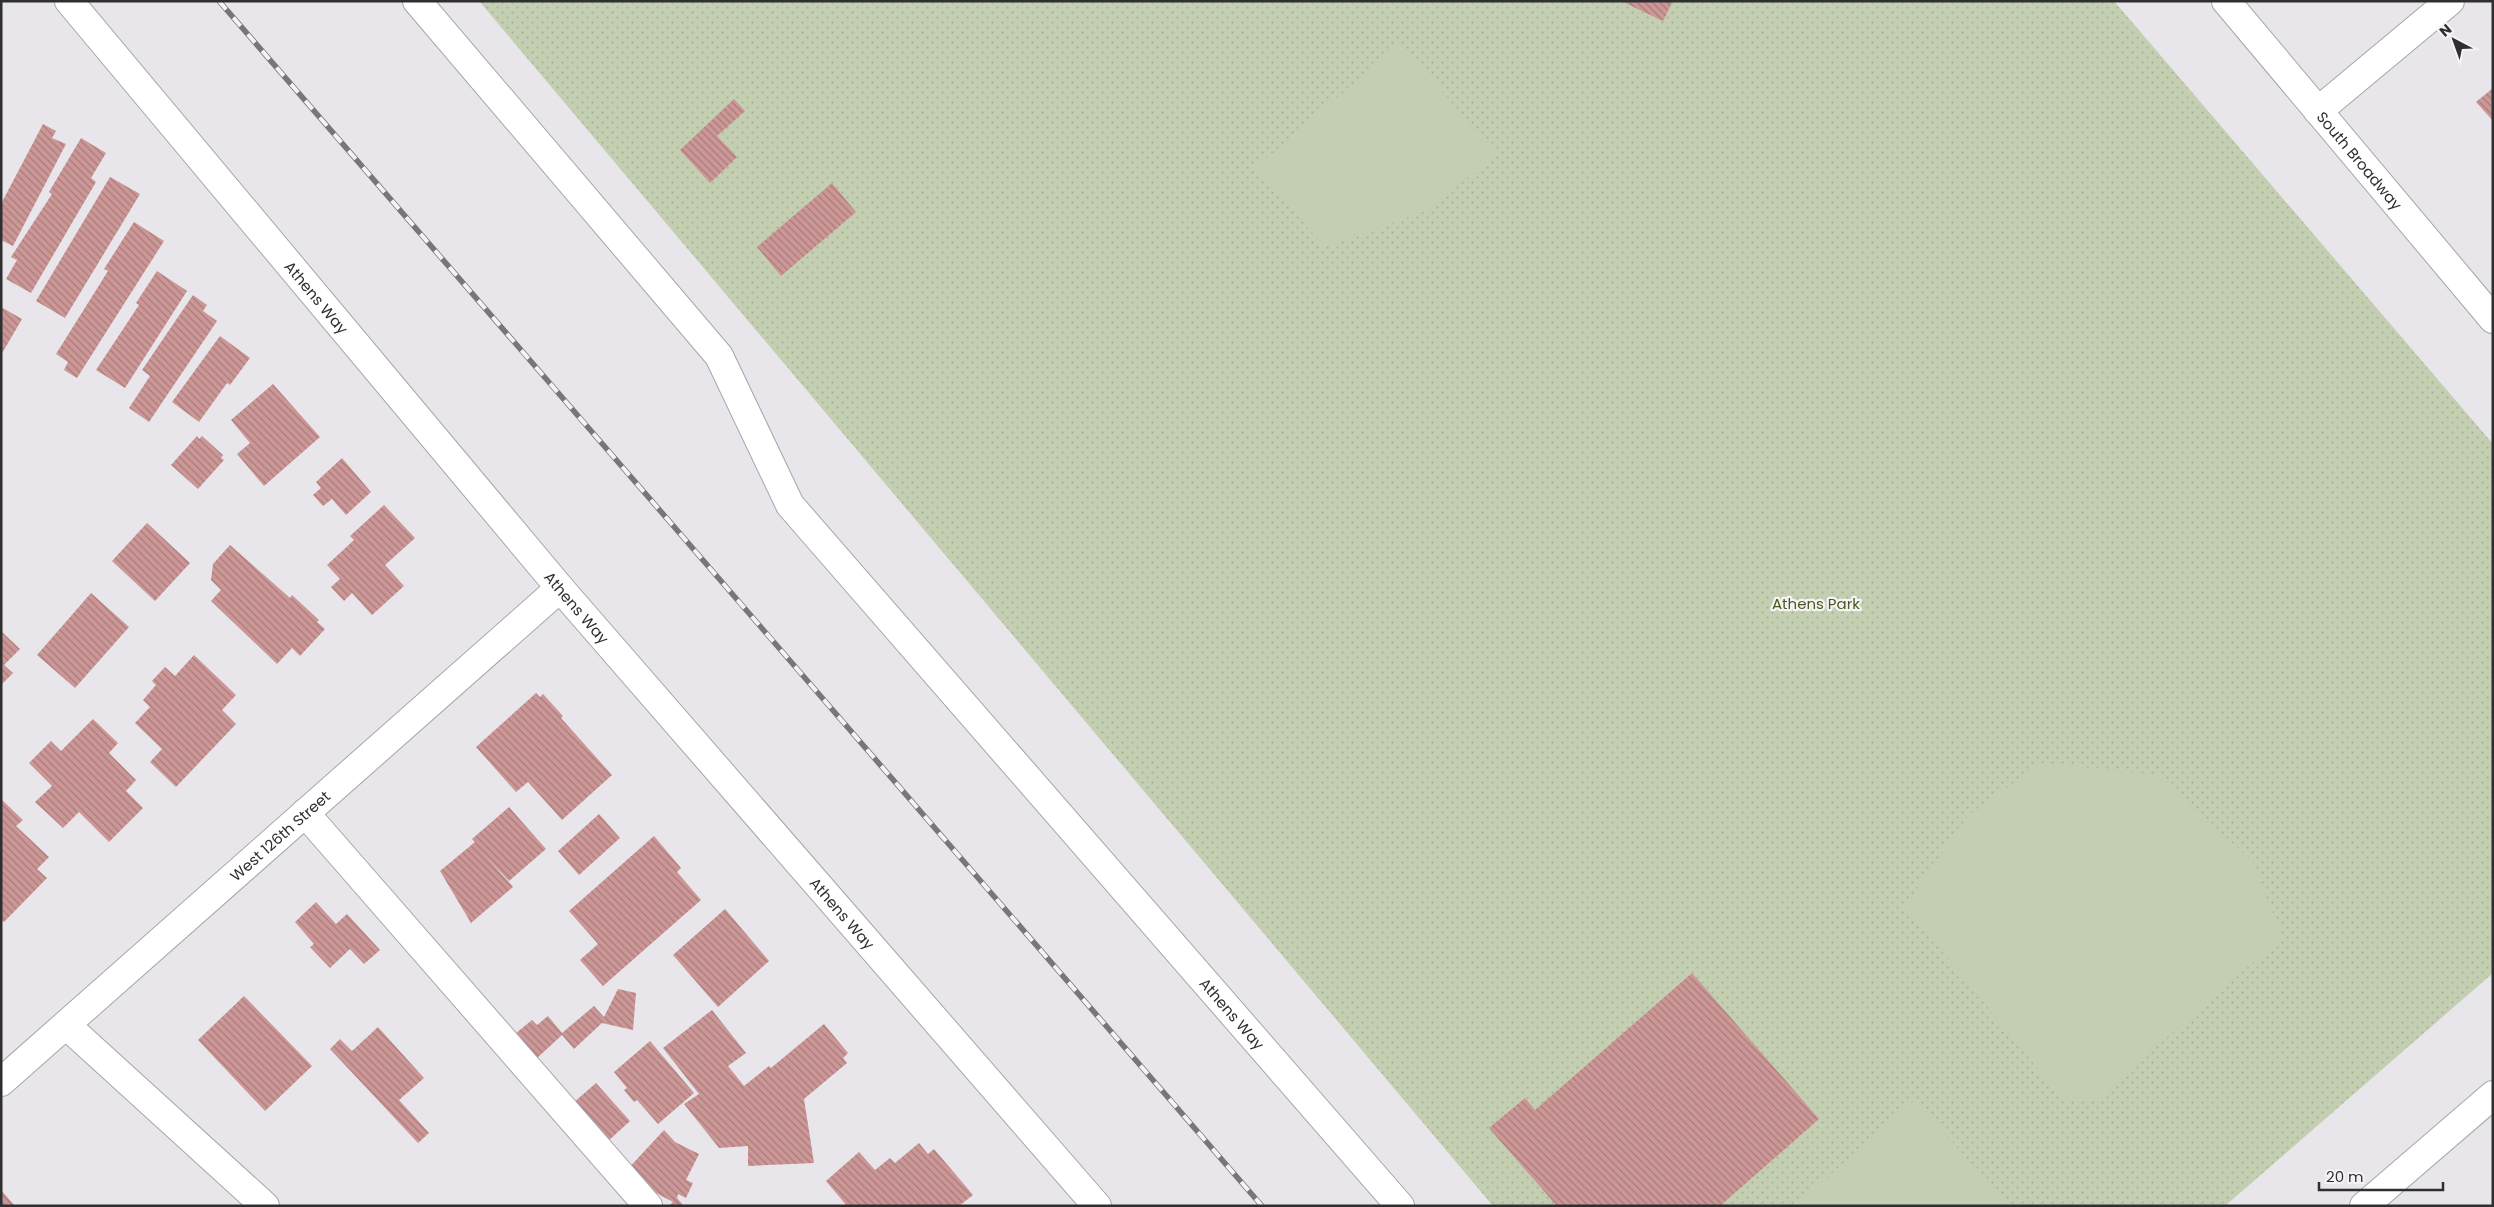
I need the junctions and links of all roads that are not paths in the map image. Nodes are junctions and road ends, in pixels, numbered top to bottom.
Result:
1 (69, 1) edge
2 (417, 1) edge
3 (2226, 1) edge
4 (2450, 1) edge
5 (2318, 111) junction
6 (2493, 319) edge
7 (560, 588) junction
8 (305, 812) junction
9 (66, 1025) junction
10 (1, 1082) edge
11 (2493, 1095) edge
12 (265, 1206) edge
13 (648, 1206) edge
14 (1096, 1206) edge
15 (1400, 1206) edge
16 (2364, 1206) edge

1 - 7 street, Athens Way
2 - 15 street, Athens Way
3 - 5 street, South Broadway
4 - 5 street
5 - 6 street, South Broadway
7 - 8 street, West 126th Street
7 - 14 street, Athens Way
8 - 9 street, West 126th Street
8 - 13 street
9 - 10 street, West 126th Street
9 - 12 street
11 - 16 street

